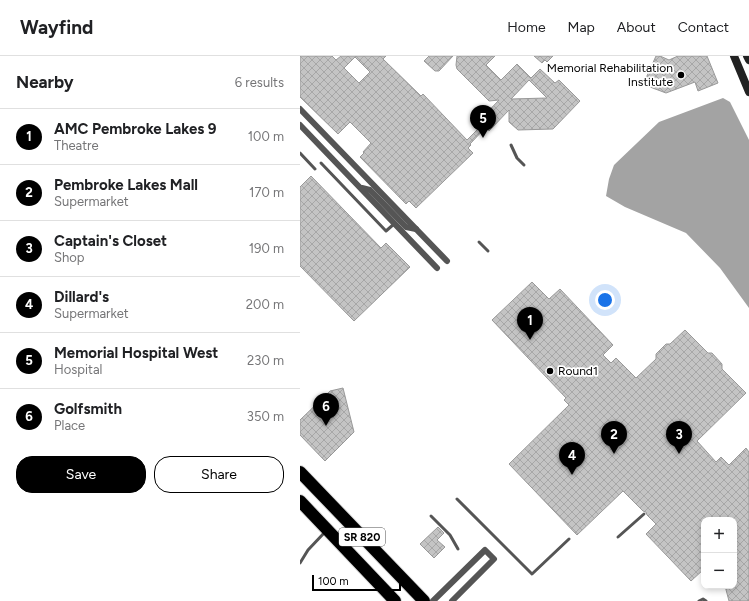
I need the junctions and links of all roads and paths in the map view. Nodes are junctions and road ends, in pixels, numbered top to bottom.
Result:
1 (734, 56) edge
2 (747, 56) edge
3 (749, 60) edge
4 (749, 92) edge
5 (300, 109) edge
6 (300, 125) edge
7 (511, 145) dead end
8 (300, 153) edge
9 (321, 163) dead end
10 (524, 166) dead end
11 (315, 169) dead end
12 (399, 219) junction
13 (479, 242) dead end
14 (488, 251) dead end
15 (447, 261) dead end
16 (437, 268) dead end
17 (300, 472) edge
18 (457, 499) dead end
19 (300, 501) edge
20 (644, 514) dead end
21 (431, 516) dead end
22 (328, 529) junction
23 (618, 537) dead end
24 (569, 538) dead end
25 (458, 548) dead end
26 (300, 563) edge
27 (395, 601) edge
28 (424, 601) edge
29 (433, 601) edge
30 (452, 601) edge
31 (699, 601) edge
32 (706, 601) edge

1 - 4 street
2 - 3 street
5 - 12 street
6 - 12 street
7 - 10 lane
8 - 11 lane
9 - 12 lane
12 - 15 street
12 - 16 street
13 - 14 lane
17 - 28 highway, SR 820
18 - 24 lane
19 - 22 highway, SR 820
20 - 23 lane
21 - 25 lane
22 - 26 lane
22 - 27 highway, SR 820
29 - 30 street
31 - 32 lane

